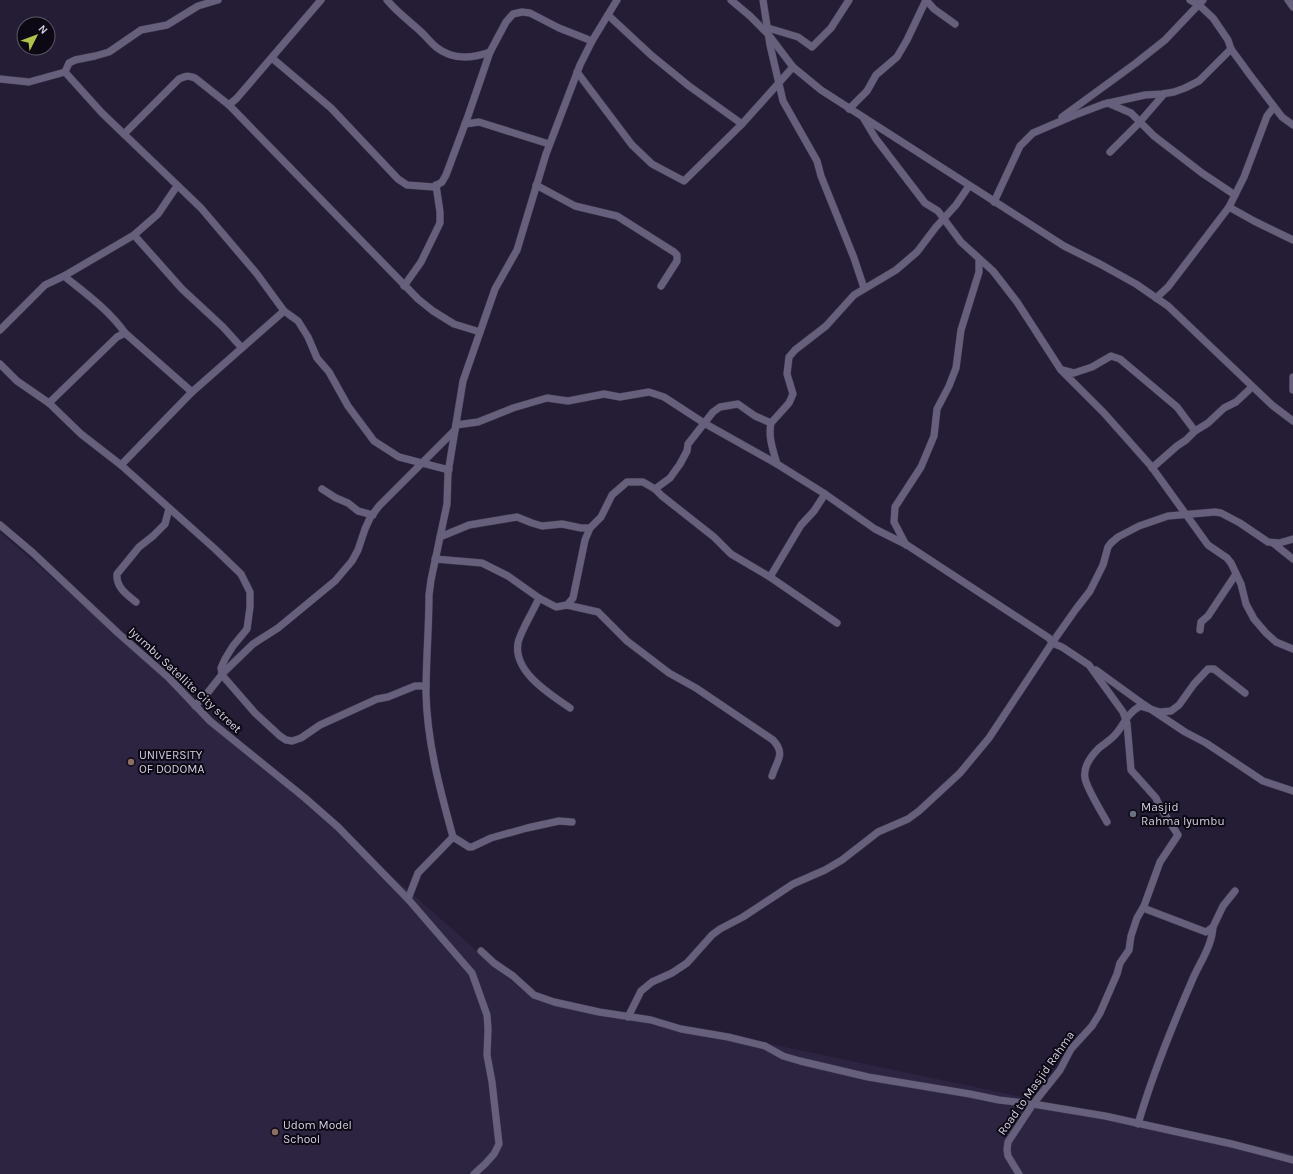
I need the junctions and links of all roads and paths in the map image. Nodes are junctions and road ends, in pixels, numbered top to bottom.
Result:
1 (218, 0) edge
2 (320, 0) edge
3 (386, 0) edge
4 (617, 0) edge
5 (731, 0) edge
6 (763, 0) edge
7 (849, 0) edge
8 (926, 0) edge
9 (1190, 0) edge
10 (1288, 0) edge
11 (1201, 3) edge
12 (1293, 7) edge
13 (608, 15) junction
14 (955, 24) dead end
15 (768, 31) junction
16 (592, 41) junction
17 (1231, 49) junction
18 (490, 52) junction
19 (272, 58) junction
20 (793, 67) junction
21 (65, 72) junction
22 (577, 72) junction
23 (0, 79) edge
24 (779, 83) junction
25 (1164, 94) junction
26 (1108, 103) junction
27 (229, 106) junction
28 (1274, 107) junction
29 (849, 109) junction
30 (863, 118) junction
31 (1141, 122) junction
32 (465, 124) junction
33 (742, 124) junction
34 (1053, 124) junction
35 (1293, 125) edge
36 (124, 134) junction
37 (549, 144) junction
38 (1110, 152) dead end
39 (436, 185) junction
40 (536, 185) junction
41 (177, 186) junction
42 (969, 186) junction
43 (1235, 195) junction
44 (994, 202) junction
45 (1229, 207) junction
46 (943, 219) junction
47 (134, 235) junction
48 (1293, 240) edge
49 (979, 259) junction
50 (64, 276) junction
51 (404, 286) junction
52 (661, 286) dead end
53 (864, 288) junction
54 (1156, 298) junction
55 (284, 311) junction
56 (0, 330) edge
57 (480, 332) junction
58 (125, 333) junction
59 (242, 348) junction
60 (0, 364) edge
61 (1061, 370) junction
62 (1293, 377) edge
63 (1252, 387) junction
64 (1293, 390) edge
65 (192, 392) junction
66 (49, 403) junction
67 (1293, 421) edge
68 (704, 423) junction
69 (771, 423) junction
70 (455, 427) junction
71 (1195, 430) junction
72 (421, 463) junction
73 (777, 464) junction
74 (121, 465) junction
75 (1152, 468) junction
76 (449, 470) junction
77 (322, 489) dead end
78 (655, 489) junction
79 (824, 494) junction
80 (169, 509) junction
81 (1186, 514) junction
82 (373, 515) junction
83 (0, 526) edge
84 (590, 528) junction
85 (440, 537) junction
86 (1293, 539) edge
87 (1273, 543) junction
88 (907, 545) junction
89 (435, 559) junction
90 (1293, 559) edge
91 (1236, 574) junction
92 (770, 577) junction
93 (539, 598) junction
94 (136, 602) dead end
95 (567, 605) junction
96 (837, 623) dead end
97 (1200, 630) dead end
98 (1052, 643) junction
99 (1293, 649) edge
100 (1089, 665) junction
101 (222, 675) junction
102 (426, 686) junction
103 (1245, 693) dead end
104 (195, 706) junction
105 (570, 708) dead end
106 (1149, 708) junction
107 (1125, 719) junction
108 (772, 776) dead end
109 (1293, 791) edge
110 (572, 822) dead end
111 (1107, 822) dead end
112 (453, 837) junction
113 (1235, 891) dead end
114 (408, 899) junction
115 (1143, 908) junction
116 (1213, 927) junction
117 (481, 951) dead end
118 (628, 1017) junction
119 (1033, 1104) junction
120 (1138, 1124) junction
121 (1293, 1160) edge
122 (474, 1174) edge
123 (1019, 1174) edge

1 - 21 street
2 - 19 street
3 - 18 street
4 - 13 street
5 - 15 street
6 - 15 street
7 - 15 street
8 - 14 street
8 - 29 street
9 - 11 street
10 - 12 street
11 - 17 street
11 - 34 street
13 - 16 street
13 - 33 street
15 - 20 street
15 - 24 street
16 - 18 street
16 - 22 street
17 - 25 street
17 - 28 street
18 - 32 street
19 - 27 street
19 - 39 street
20 - 24 street
20 - 29 street
21 - 23 street
21 - 36 street
22 - 33 street
22 - 37 street
24 - 33 street
24 - 53 street
25 - 26 street
25 - 31 street
26 - 31 street
26 - 34 street
27 - 36 street
27 - 51 street
28 - 35 street
28 - 43 street
29 - 30 street
30 - 42 street
30 - 46 street
31 - 38 street
31 - 43 street
32 - 37 street
32 - 39 street
34 - 44 street
36 - 41 street
37 - 40 street
39 - 51 street
40 - 52 street
40 - 57 street
41 - 47 street
41 - 55 street
42 - 44 street
42 - 46 street
43 - 45 street
44 - 54 street
45 - 48 street
45 - 54 street
46 - 49 street
46 - 53 street
47 - 50 street
47 - 59 street
49 - 61 street
49 - 88 street
50 - 56 street
50 - 58 street
51 - 57 street
53 - 69 street
54 - 63 street
55 - 59 street
55 - 72 street
57 - 70 street
58 - 65 street
58 - 66 street
59 - 65 street
60 - 66 street
61 - 71 street
61 - 75 street
62 - 64 street
63 - 67 street
63 - 71 street
65 - 74 street
66 - 74 street
68 - 69 street
68 - 70 street, Road to Masjid Rahma
68 - 73 street, Road to Masjid Rahma
68 - 78 street
69 - 73 street
70 - 72 street
70 - 76 street
71 - 75 street
72 - 76 street
72 - 82 street
73 - 79 street, Road to Masjid Rahma
74 - 80 street
75 - 81 street
76 - 85 street
77 - 82 street
78 - 84 street
78 - 92 street
79 - 88 street, Road to Masjid Rahma
79 - 92 street
80 - 94 street
80 - 101 street
81 - 87 street
81 - 91 street
81 - 98 street
82 - 101 street
83 - 104 street, Iyumbu Satellite City street
84 - 85 street
84 - 95 street
85 - 89 street
86 - 87 street
87 - 90 street
88 - 98 street, Road to Masjid Rahma
89 - 93 street
89 - 102 street
91 - 97 street
91 - 99 street
92 - 96 street
93 - 95 street
93 - 105 street
95 - 108 street
98 - 100 street, Road to Masjid Rahma
98 - 118 street
100 - 106 street
100 - 107 street, Road to Masjid Rahma
101 - 102 street
101 - 104 street
102 - 112 street
103 - 106 street
104 - 114 street, Iyumbu Satellite City street
106 - 107 street
106 - 109 street
107 - 111 street
107 - 115 street, Road to Masjid Rahma
110 - 112 street
112 - 114 street
113 - 116 street
114 - 122 street, Iyumbu Satellite City street
115 - 116 street
115 - 119 street, Road to Masjid Rahma
116 - 120 street
117 - 118 street
118 - 119 street
119 - 120 street
119 - 123 street, Road to Masjid Rahma
120 - 121 street

